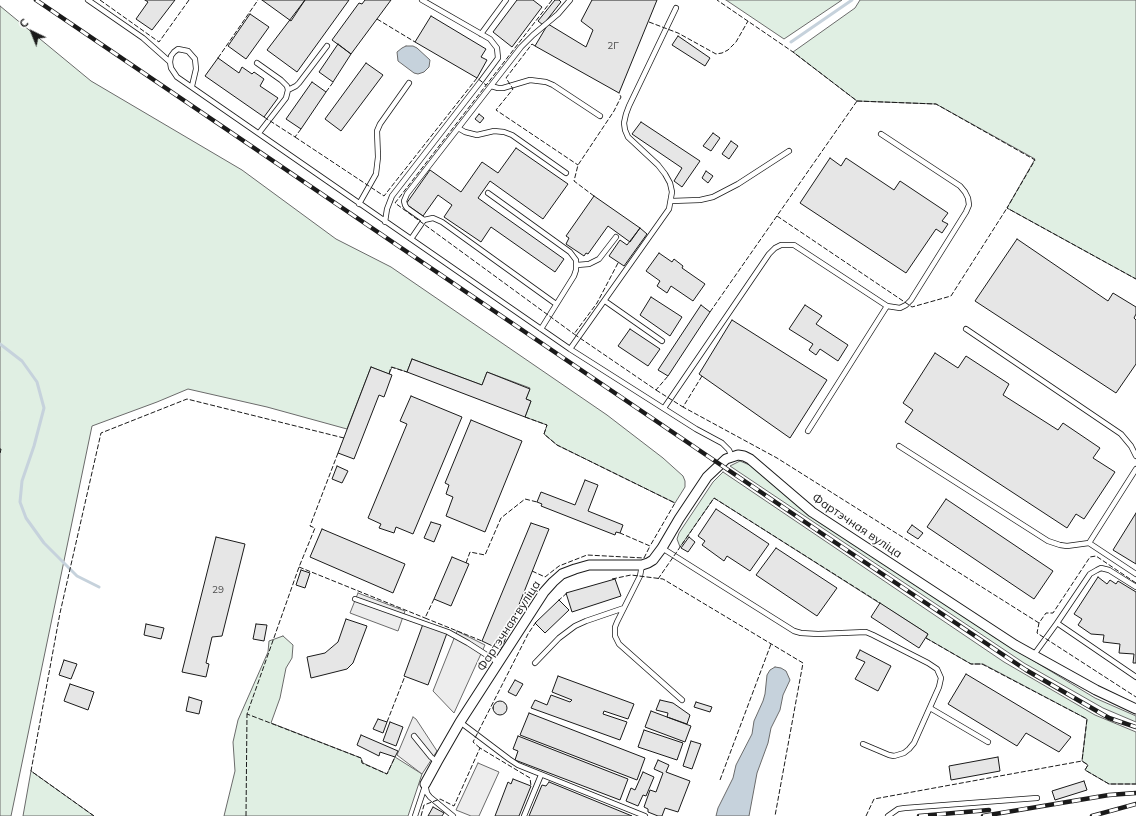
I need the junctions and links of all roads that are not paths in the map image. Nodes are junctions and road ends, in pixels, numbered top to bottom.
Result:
1 (88, 0) edge
2 (422, 0) edge
3 (506, 0) edge
4 (570, 0) edge
5 (676, 8) dead end
6 (481, 34) junction
7 (327, 46) dead end
8 (170, 62) junction
9 (257, 63) dead end
10 (409, 83) dead end
11 (192, 86) junction
12 (491, 86) junction
13 (288, 90) junction
14 (600, 116) dead end
15 (458, 128) junction
16 (259, 133) junction
17 (881, 134) dead end
18 (789, 151) dead end
19 (566, 173) dead end
20 (488, 193) dead end
21 (672, 201) junction
22 (359, 204) junction
23 (424, 220) junction
24 (385, 222) junction
25 (616, 237) dead end
26 (411, 239) junction
27 (577, 265) junction
28 (604, 301) junction
29 (556, 304) junction
30 (887, 306) junction
31 (541, 329) junction
32 (966, 329) dead end
33 (662, 341) dead end
34 (570, 349) junction
35 (664, 408) junction
36 (808, 431) dead end
37 (900, 446) dead end
38 (1136, 456) edge
39 (732, 457) junction
40 (1136, 469) edge
41 (1089, 544) junction
42 (662, 548) junction
43 (642, 565) junction
44 (1136, 574) edge
45 (1136, 587) edge
46 (355, 599) dead end
47 (624, 608) junction
48 (1057, 623) junction
49 (1033, 656) junction
50 (499, 663) junction
51 (535, 663) dead end
52 (1136, 677) edge
53 (682, 700) dead end
54 (930, 708) junction
55 (1136, 710) edge
56 (460, 722) junction
57 (414, 736) dead end
58 (988, 742) dead end
59 (863, 744) dead end
60 (437, 762) junction
61 (541, 775) junction
62 (425, 784) junction
63 (1037, 798) dead end
64 (415, 816) edge
65 (453, 816) edge
66 (524, 816) edge
67 (645, 816) edge
68 (888, 816) edge

1 - 8 lane
2 - 6 lane
3 - 6 lane
4 - 12 lane
5 - 21 lane
6 - 24 lane
7 - 13 lane
8 - 11 lane
8 - 11 lane
9 - 13 lane
10 - 22 lane
11 - 16 lane
12 - 14 lane
12 - 15 lane
13 - 16 lane
15 - 19 lane
15 - 23 lane
16 - 22 lane
17 - 30 lane
18 - 21 lane
20 - 27 lane
21 - 28 lane
22 - 24 lane
23 - 26 lane
23 - 29 lane
24 - 26 lane
25 - 27 lane
26 - 31 lane
27 - 29 lane
28 - 33 lane
28 - 34 lane
29 - 31 lane
30 - 35 lane
30 - 36 lane
31 - 34 lane
32 - 38 lane
34 - 35 lane
35 - 39 lane
37 - 41 lane
39 - 42 street
39 - 49 street, Фартэчная вуліца
40 - 41 lane
41 - 44 lane
42 - 43 street
42 - 54 lane
43 - 47 lane
43 - 50 street, Фартэчная вуліца
45 - 48 lane
46 - 50 lane
47 - 51 lane
47 - 53 lane
48 - 49 lane
48 - 52 lane
49 - 55 street, Фартэчная вуліца
50 - 56 street, Фартэчная вуліца
54 - 58 lane
54 - 59 lane
56 - 60 street, Фартэчная вуліца
56 - 61 lane
57 - 60 lane
60 - 62 street, Фартэчная вуліца
61 - 66 lane
61 - 67 lane
62 - 64 lane
62 - 65 lane
63 - 68 lane

